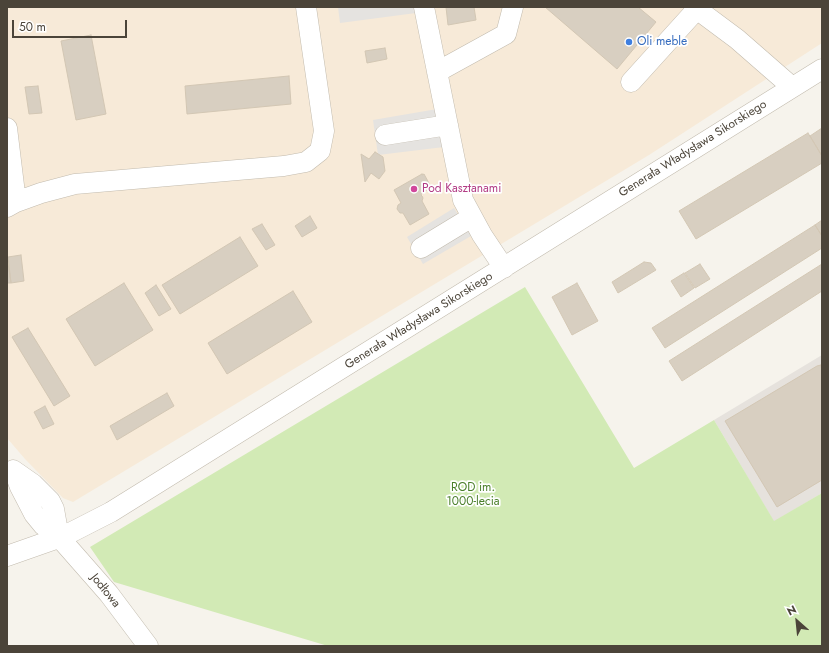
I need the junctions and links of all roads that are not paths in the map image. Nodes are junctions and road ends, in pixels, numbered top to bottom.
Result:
1 (306, 7) edge
2 (424, 7) edge
3 (513, 7) edge
4 (695, 8) edge
5 (822, 69) edge
6 (437, 72) junction
7 (631, 82) dead end
8 (792, 87) junction
9 (448, 125) junction
10 (7, 128) edge
11 (386, 135) dead end
12 (12, 204) edge
13 (472, 217) junction
14 (421, 248) dead end
15 (504, 268) junction
16 (10, 467) edge
17 (54, 509) junction
18 (34, 514) junction
19 (97, 520) junction
20 (60, 537) junction
21 (12, 554) edge
22 (148, 646) edge

1 - 12 street
2 - 6 street
3 - 6 street
4 - 7 street
4 - 8 street
5 - 8 street, Generała Władysława Sikorskiego
6 - 9 street
8 - 15 street, Generała Władysława Sikorskiego
9 - 11 street
9 - 13 street
10 - 12 street
13 - 14 street
13 - 15 street
15 - 19 street, Generała Władysława Sikorskiego
16 - 17 street
16 - 18 street
17 - 19 street
17 - 20 street
18 - 20 street
18 - 21 street
19 - 20 street, Generała Władysława Sikorskiego
20 - 21 street, Generała Władysława Sikorskiego
20 - 22 street, Jodłowa

